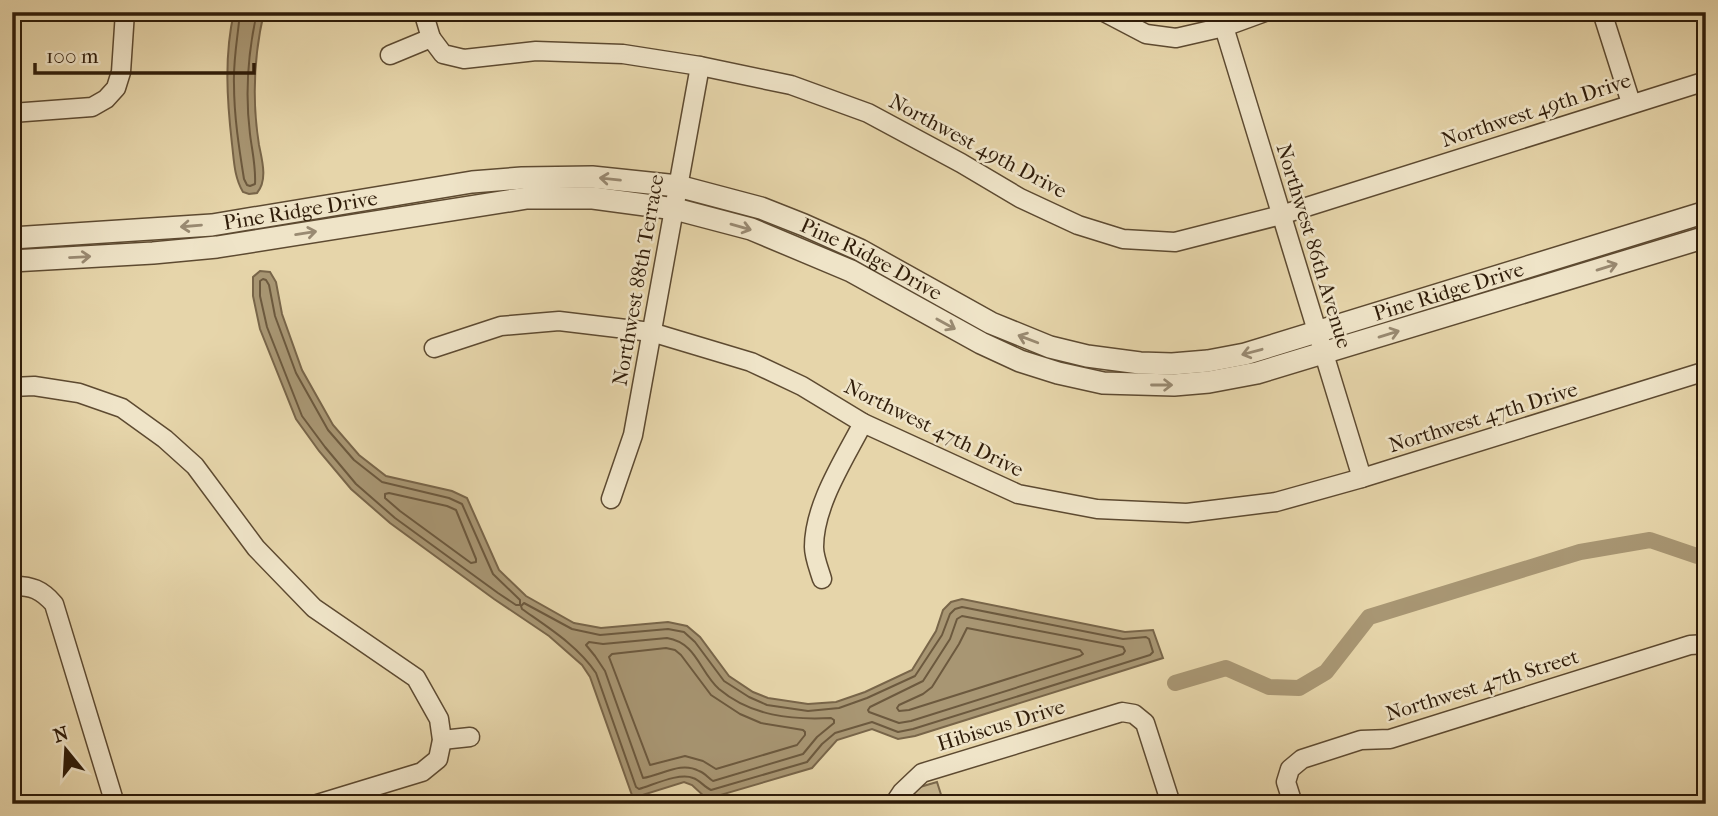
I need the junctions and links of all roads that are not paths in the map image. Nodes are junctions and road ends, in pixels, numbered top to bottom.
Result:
1 (125, 12) edge
2 (425, 12) edge
3 (1104, 12) edge
4 (1265, 12) edge
5 (1602, 12) edge
6 (1224, 27) junction
7 (431, 38) junction
8 (390, 55) dead end
9 (700, 66) junction
10 (1706, 81) edge
11 (1631, 103) junction
12 (12, 113) edge
13 (678, 186) junction
14 (675, 209) junction
15 (1706, 212) edge
16 (1281, 215) junction
17 (1706, 237) edge
18 (12, 238) edge
19 (12, 261) edge
20 (651, 332) junction
21 (1317, 332) junction
22 (434, 348) dead end
23 (1324, 354) junction
24 (1706, 371) edge
25 (12, 387) edge
26 (863, 423) junction
27 (1362, 478) junction
28 (611, 499) dead end
29 (822, 579) dead end
30 (12, 586) edge
31 (1706, 633) edge
32 (1698, 644) edge
33 (470, 737) dead end
34 (442, 740) junction
35 (115, 804) edge
36 (317, 804) edge
37 (894, 804) edge
38 (1171, 804) edge
39 (1293, 804) edge

1 - 12 street
2 - 7 street
3 - 6 street
4 - 6 street
5 - 11 street
6 - 16 street, Northwest 86th Avenue
7 - 8 street
7 - 9 street, Northwest 49th Drive
9 - 13 street, Northwest 88th Terrace
9 - 16 street, Northwest 49th Drive
10 - 11 street, Northwest 49th Drive
11 - 16 street, Northwest 49th Drive
13 - 14 street, Northwest 88th Terrace
13 -> 18 street, Pine Ridge Drive
21 -> 13 street, Pine Ridge Drive
19 -> 14 street, Pine Ridge Drive
14 - 20 street, Northwest 88th Terrace
14 -> 23 street, Pine Ridge Drive
15 - 21 street, Pine Ridge Drive
16 - 21 street, Northwest 86th Avenue
23 -> 17 street, Pine Ridge Drive
20 - 22 street, Northwest 47th Drive
20 - 26 street, Northwest 47th Drive
20 - 28 street, Northwest 88th Terrace
21 - 23 street, Northwest 86th Avenue
23 - 27 street, Northwest 86th Avenue
24 - 27 street, Northwest 47th Drive
25 - 34 street
26 - 27 street, Northwest 47th Drive
26 - 29 street
30 - 35 street
31 - 32 street, Northwest 47th Street
32 - 39 street, Northwest 47th Street
33 - 34 street
34 - 36 street
37 - 38 street, Hibiscus Drive

